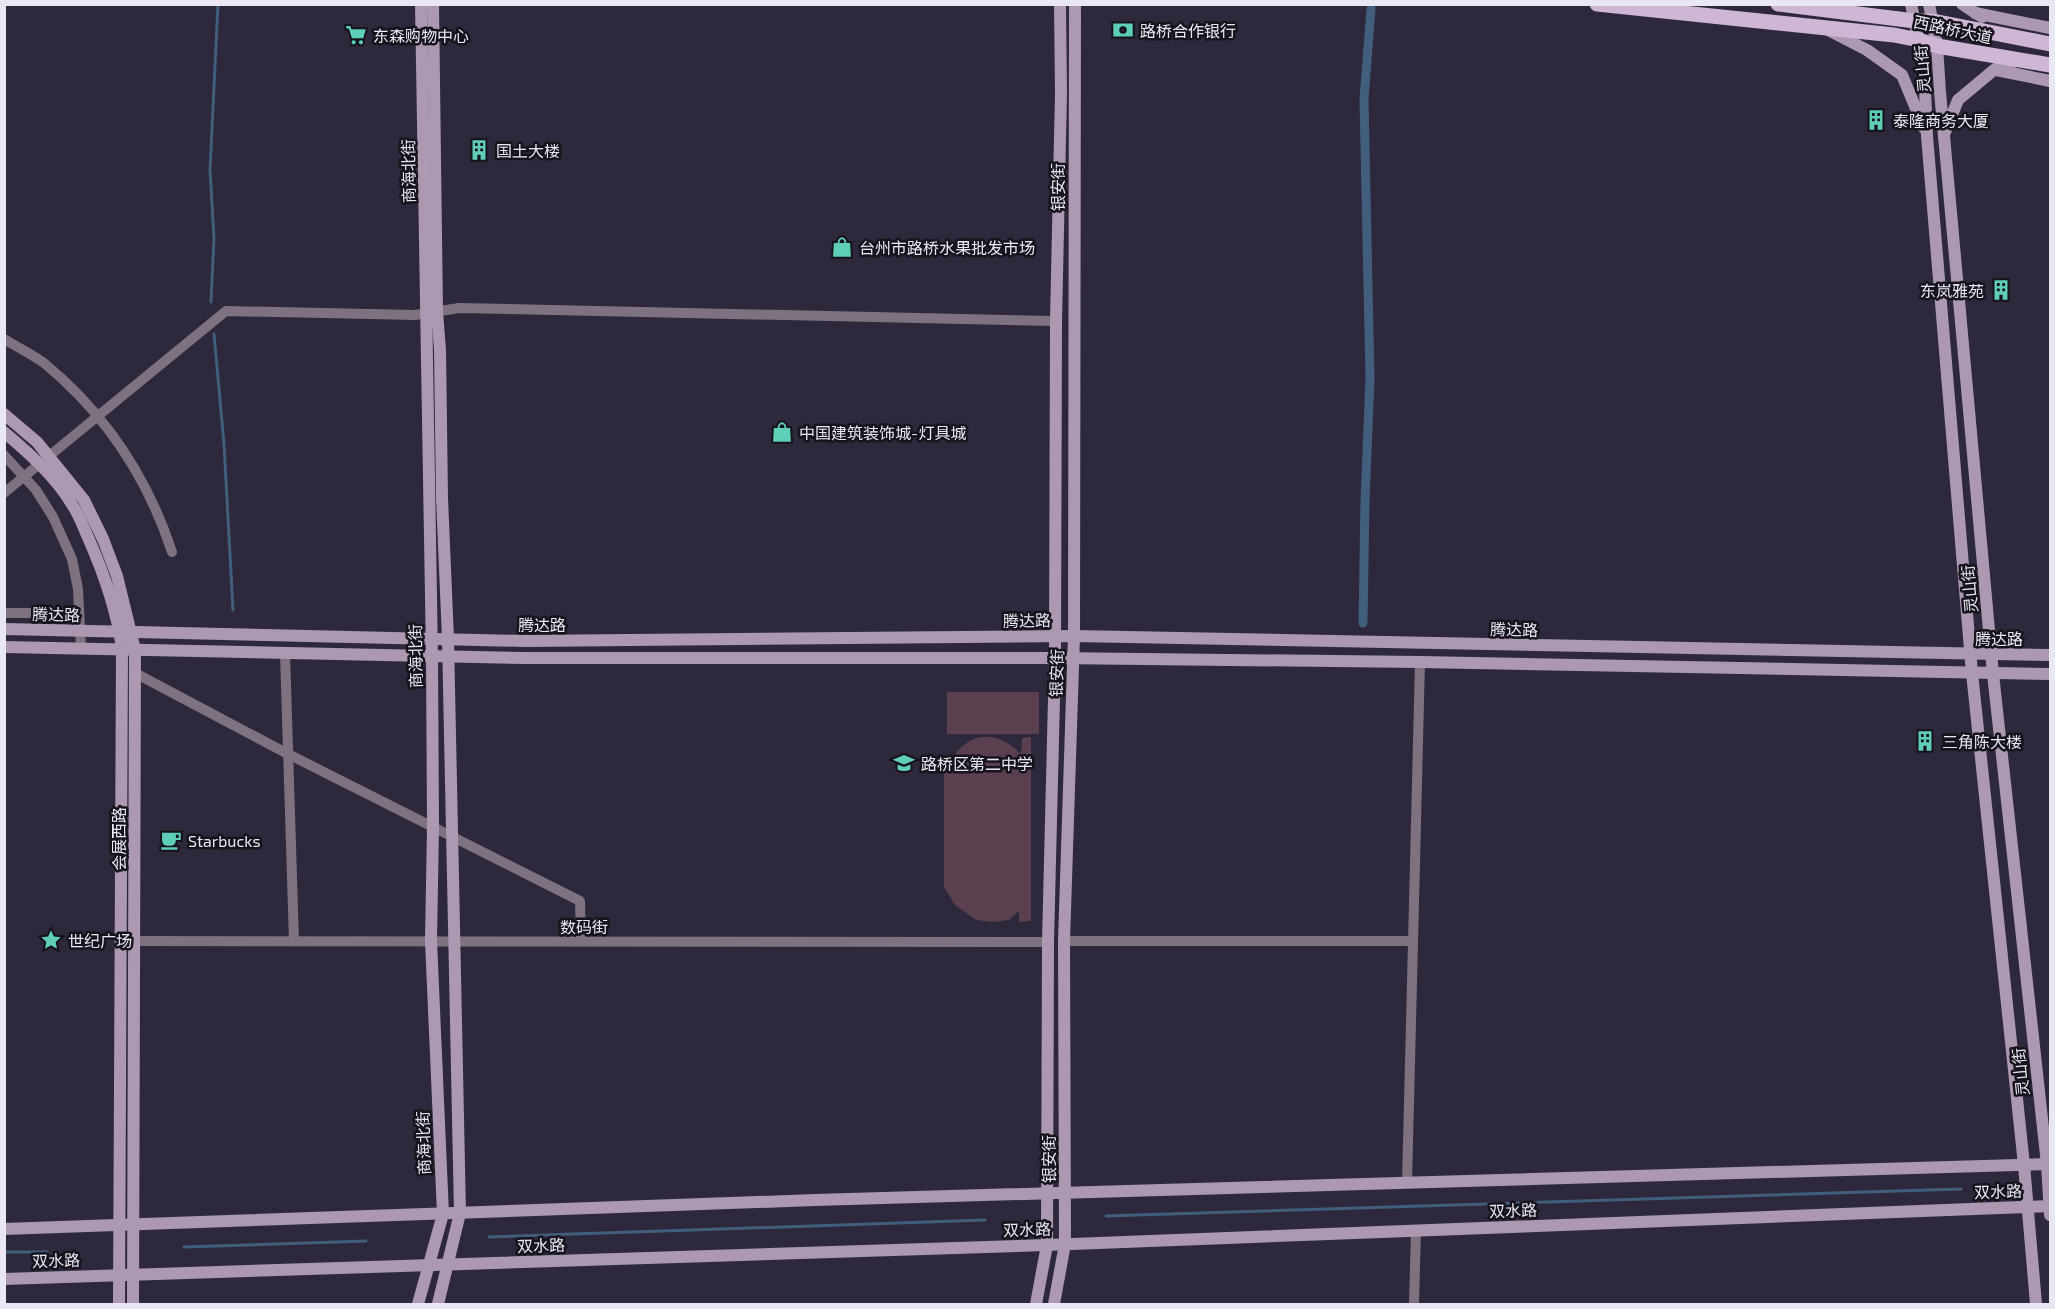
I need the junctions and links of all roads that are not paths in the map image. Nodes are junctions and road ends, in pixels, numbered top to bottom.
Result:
1 (421, 4) edge
2 (433, 4) edge
3 (1060, 4) edge
4 (1075, 4) edge
5 (1597, 4) edge
6 (1778, 4) edge
7 (1911, 4) edge
8 (1929, 4) edge
9 (1962, 4) edge
10 (1826, 7) edge
11 (1975, 13) junction
12 (1915, 21) junction
13 (1933, 21) junction
14 (1824, 28) junction
15 (2050, 28) edge
16 (2023, 38) junction
17 (1919, 40) junction
18 (2050, 44) edge
19 (1937, 46) junction
20 (2020, 60) junction
21 (2050, 65) edge
22 (1995, 69) junction
23 (2050, 81) edge
24 (1944, 133) junction
25 (1927, 136) junction
26 (432, 312) junction
27 (1056, 321) junction
28 (4, 339) edge
29 (4, 414) edge
30 (99, 416) junction
31 (4, 432) edge
32 (4, 455) edge
33 (44, 460) junction
34 (24, 477) junction
35 (4, 493) edge
36 (172, 552) dead end
37 (4, 613) edge
38 (78, 613) junction
39 (4, 629) edge
40 (79, 631) junction
41 (126, 632) junction
42 (1055, 636) junction
43 (1074, 636) junction
44 (431, 639) junction
45 (448, 639) junction
46 (4, 647) edge
47 (81, 648) junction
48 (129, 649) junction
49 (285, 653) junction
50 (1991, 654) junction
51 (1971, 655) junction
52 (432, 656) junction
53 (448, 656) junction
54 (2050, 656) edge
55 (1055, 658) junction
56 (1073, 659) junction
57 (1420, 662) junction
58 (1972, 673) junction
59 (135, 674) junction
60 (1993, 674) junction
61 (2050, 674) edge
62 (288, 754) junction
63 (433, 827) junction
64 (452, 836) junction
65 (134, 941) junction
66 (294, 941) junction
67 (431, 941) junction
68 (454, 941) junction
69 (581, 941) junction
70 (1064, 941) junction
71 (1413, 941) junction
72 (121, 942) junction
73 (1047, 942) junction
74 (2049, 1164) edge
75 (2024, 1166) junction
76 (1407, 1183) junction
77 (1064, 1193) junction
78 (1047, 1194) junction
79 (2050, 1206) edge
80 (2027, 1207) junction
81 (460, 1213) junction
82 (443, 1214) junction
83 (2050, 1215) edge
84 (119, 1225) junction
85 (133, 1225) junction
86 (4, 1229) edge
87 (1416, 1230) junction
88 (1065, 1244) junction
89 (1047, 1245) junction
90 (428, 1264) junction
91 (449, 1264) junction
92 (133, 1274) junction
93 (118, 1275) junction
94 (4, 1279) edge
95 (119, 1305) edge
96 (133, 1305) edge
97 (418, 1305) edge
98 (438, 1305) edge
99 (1036, 1305) edge
100 (1054, 1305) edge
101 (1414, 1305) edge
102 (2036, 1305) edge

1 - 26 main road, 商海北街
2 - 26 main road, 商海北街
3 - 27 main road, 银安街
4 - 43 main road, 银安街
5 - 14 main road, 西路桥大道
6 - 10 main road, 西路桥大道
7 - 12 main road, 灵山街
8 - 13 main road, 灵山街
9 - 11 main road
10 - 12 main road, 西路桥大道
11 - 15 main road
11 - 16 main road
12 - 13 main road, 西路桥大道
12 - 17 main road, 灵山街
13 - 16 main road, 西路桥大道
13 - 19 main road, 灵山街
14 - 17 main road, 西路桥大道
14 - 25 main road
16 - 18 main road, 西路桥大道
17 - 19 main road, 西路桥大道
17 - 25 main road, 灵山街
19 - 20 main road, 西路桥大道
19 - 24 main road, 灵山街
20 - 21 main road, 西路桥大道
20 - 22 main road
22 - 23 main road
22 - 24 main road
24 - 50 main road, 灵山街
25 - 51 main road, 灵山街
26 - 27 street
26 - 30 street
26 - 44 main road, 商海北街
26 - 45 main road, 商海北街
27 - 42 main road, 银安街
28 - 30 street
29 - 33 main road, 会展西路
30 - 33 street
30 - 36 street
31 - 33 main road, 会展西路
32 - 34 street
33 - 34 street
33 - 41 main road, 会展西路
34 - 35 street
34 - 38 street
37 - 38 street
38 - 40 street
39 - 40 main road, 腾达路
40 - 41 main road, 腾达路
40 - 47 street
41 - 44 main road, 腾达路
41 - 48 main road, 会展西路
42 - 43 main road, 腾达路
42 - 45 main road, 腾达路
42 - 55 main road, 银安街
43 - 51 main road, 腾达路
43 - 56 main road, 银安街
44 - 45 main road, 腾达路
44 - 52 main road, 商海北街
45 - 53 main road, 商海北街
46 - 47 main road, 腾达路
47 - 48 main road, 腾达路
48 - 49 main road, 腾达路
48 - 59 main road, 会展西路
48 - 72 main road, 会展西路
49 - 52 main road, 腾达路
49 - 62 street
50 - 51 main road, 腾达路
50 - 54 main road, 腾达路
50 - 60 main road, 灵山街
51 - 58 main road, 灵山街
52 - 53 main road, 腾达路
52 - 63 main road, 商海北街
53 - 55 main road, 腾达路
53 - 64 main road, 商海北街
55 - 56 main road, 腾达路
55 - 73 main road, 银安街
56 - 57 main road, 腾达路
56 - 70 main road, 银安街
57 - 58 main road, 腾达路
57 - 71 street
58 - 60 main road, 腾达路
58 - 75 main road, 灵山街
59 - 62 street
59 - 65 main road, 会展西路
60 - 61 main road, 腾达路
60 - 74 main road, 灵山街
62 - 63 street
62 - 66 street
63 - 64 street
63 - 67 main road, 商海北街
64 - 68 main road, 商海北街
64 - 69 street
65 - 66 street, 数码街
65 - 72 street, 数码街
65 - 85 main road, 会展西路
66 - 67 street, 数码街
67 - 68 street, 数码街
67 - 82 main road, 商海北街
68 - 69 street, 数码街
68 - 81 main road, 商海北街
69 - 73 street, 数码街
70 - 71 street
70 - 77 main road, 银安街
71 - 76 street
72 - 84 main road, 会展西路
73 - 78 main road, 银安街
74 - 75 main road, 双水路
74 - 79 main road, 灵山街
75 - 76 main road, 双水路
75 - 80 main road, 灵山街
76 - 77 main road, 双水路
77 - 78 main road, 双水路
77 - 88 main road, 银安街
78 - 81 main road, 双水路
78 - 89 main road, 银安街
79 - 80 main road, 双水路
79 - 83 main road, 灵山街
80 - 87 main road, 双水路
80 - 102 main road, 灵山街
81 - 82 main road, 双水路
81 - 91 main road, 商海北街
82 - 85 main road, 双水路
82 - 90 main road, 商海北街
84 - 85 main road, 双水路
84 - 86 main road, 双水路
84 - 93 main road, 会展西路
85 - 92 main road, 会展西路
87 - 88 main road, 双水路
87 - 101 street
88 - 89 main road, 双水路
88 - 100 main road, 银安街
89 - 91 main road, 双水路
89 - 99 main road, 银安街
90 - 91 main road, 双水路
90 - 92 main road, 双水路
90 - 97 main road, 商海北街
91 - 98 main road, 商海北街
92 - 93 main road, 双水路
92 - 96 main road, 会展西路
93 - 94 main road, 双水路
93 - 95 main road, 会展西路

